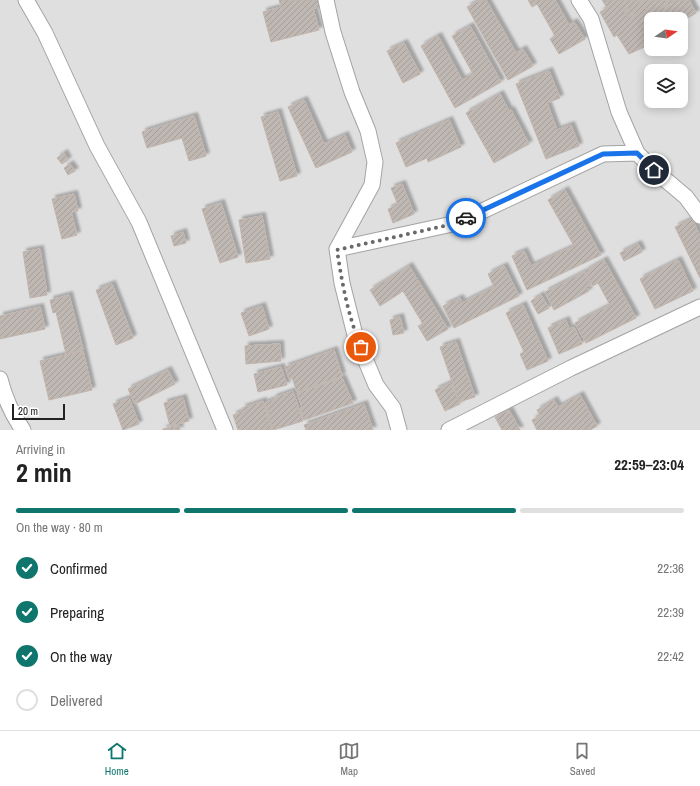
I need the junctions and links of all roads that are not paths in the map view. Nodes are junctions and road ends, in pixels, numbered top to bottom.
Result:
1 (26, 0) edge
2 (326, 0) edge
3 (579, 0) edge
4 (637, 153) junction
5 (700, 216) edge
6 (337, 250) junction
7 (700, 307) edge
8 (0, 379) edge
9 (23, 430) edge
10 (225, 430) edge
11 (399, 430) edge
12 (449, 430) edge

1 - 10 street
2 - 6 street
3 - 4 street
4 - 5 street
4 - 6 street
6 - 11 street
7 - 12 street
8 - 9 street

